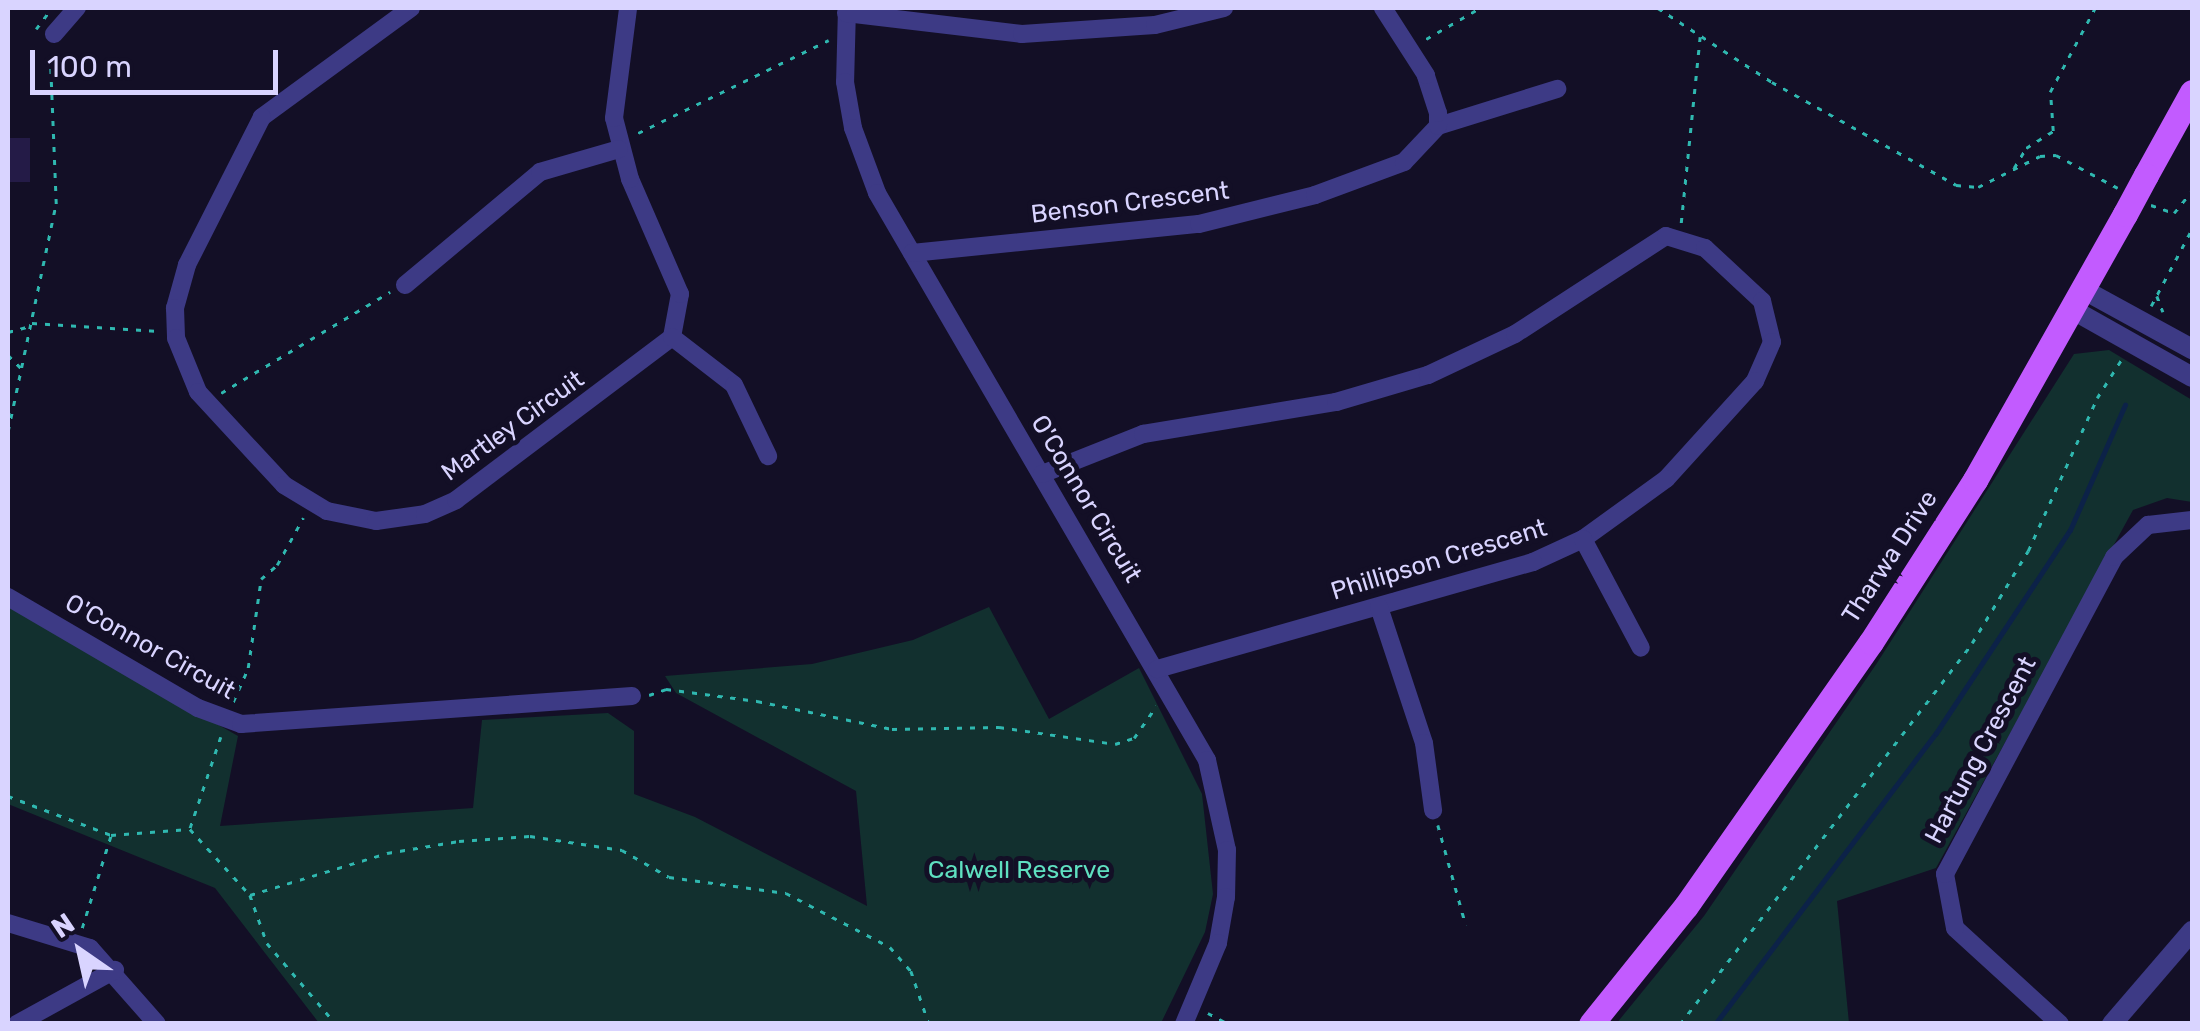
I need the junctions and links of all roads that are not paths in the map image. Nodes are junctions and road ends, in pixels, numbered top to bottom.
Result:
1 (77, 8) edge
2 (411, 8) edge
3 (628, 8) edge
4 (1224, 8) edge
5 (1383, 8) edge
6 (846, 10) edge
7 (54, 34) road end
8 (1557, 89) dead end
9 (2192, 92) edge
10 (1438, 126) junction
11 (619, 144) junction
12 (912, 253) junction
13 (406, 286) road end
14 (2081, 301) junction
15 (672, 337) junction
16 (2192, 349) edge
17 (2192, 377) edge
18 (768, 456) dead end
19 (1042, 474) junction
20 (2192, 520) edge
21 (1582, 539) junction
22 (8, 597) edge
23 (1379, 607) junction
24 (1641, 648) dead end
25 (1157, 669) junction
26 (632, 696) road end
27 (1433, 810) road end
28 (8, 923) edge
29 (2192, 931) edge
30 (115, 970) junction
31 (18, 1024) edge
32 (157, 1024) edge
33 (1184, 1024) edge
34 (1591, 1024) edge
35 (2060, 1024) edge
36 (2112, 1024) edge

1 - 7 street
2 - 15 street, Martley Circuit
3 - 11 street
4 - 6 street
5 - 10 street
6 - 12 street, O'Connor Circuit
8 - 10 street
9 - 14 main road, Tharwa Drive
10 - 12 street, Benson Crescent
11 - 13 street
11 - 15 street
12 - 19 street, O'Connor Circuit
14 - 16 street
14 - 17 street
14 - 34 main road, Tharwa Drive
15 - 18 street
19 - 21 street, Phillipson Crescent
19 - 25 street, O'Connor Circuit
20 - 35 street, Hartung Crescent
21 - 23 street, Phillipson Crescent
21 - 24 street
22 - 26 street, O'Connor Circuit
23 - 25 street, Phillipson Crescent
23 - 27 street
25 - 33 street, O'Connor Circuit
28 - 30 street
29 - 36 street
30 - 31 street
30 - 32 street

